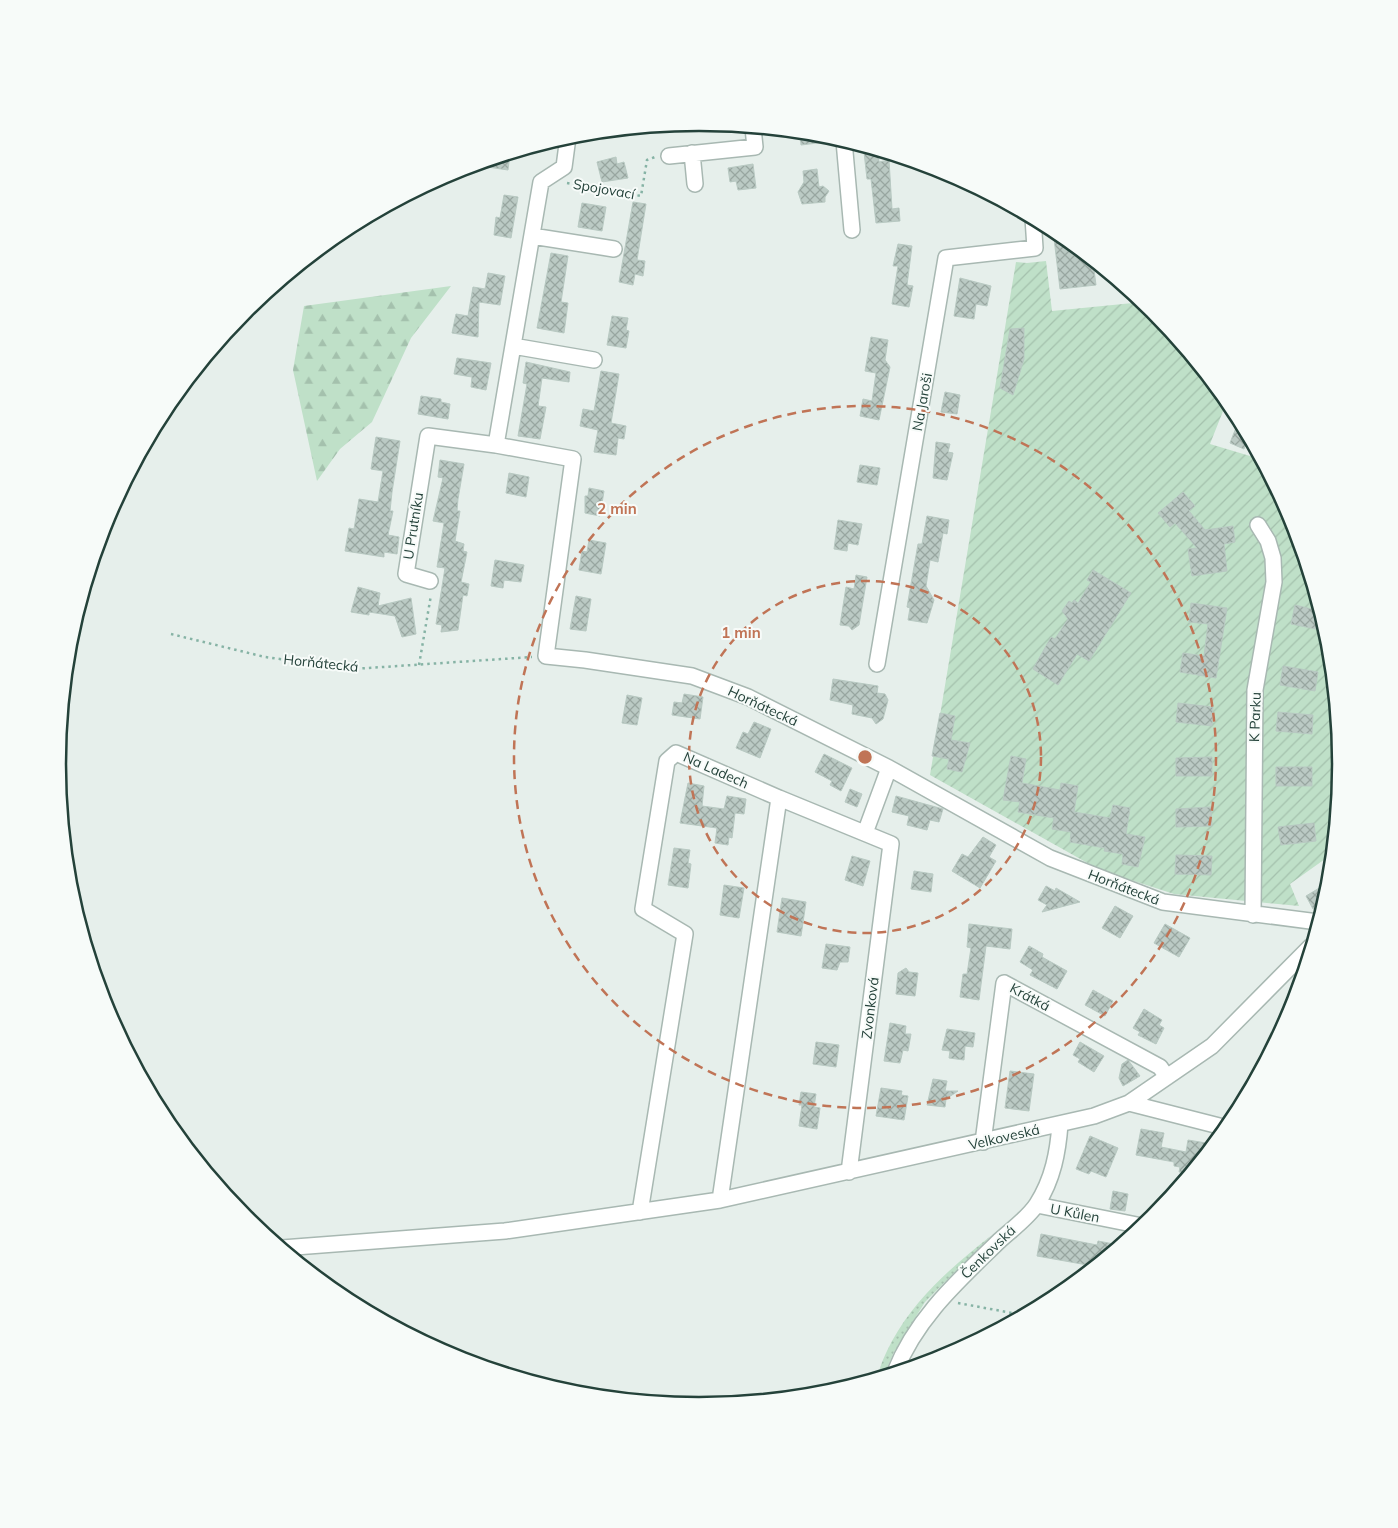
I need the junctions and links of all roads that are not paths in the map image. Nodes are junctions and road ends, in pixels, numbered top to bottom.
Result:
1 (754, 134) edge
2 (567, 145) edge
3 (845, 149) edge
4 (692, 154) junction
5 (669, 156) road end
6 (695, 184) dead end
7 (1034, 227) edge
8 (852, 230) dead end
9 (532, 236) junction
10 (614, 249) dead end
11 (513, 346) junction
12 (594, 360) dead end
13 (496, 444) junction
14 (1258, 525) dead end
15 (430, 581) road end
16 (546, 656) joint
17 (877, 664) dead end
18 (889, 768) junction
19 (779, 798) junction
20 (865, 833) junction
21 (1253, 915) junction
22 (1312, 921) edge
23 (1302, 956) edge
24 (1167, 1077) junction
25 (1129, 1103) junction
26 (1060, 1124) junction
27 (1218, 1126) edge
28 (983, 1142) junction
29 (848, 1172) junction
30 (720, 1200) junction
31 (1036, 1205) junction
32 (640, 1212) junction
33 (1132, 1224) edge
34 (291, 1247) edge
35 (898, 1364) edge

1 - 4 street
2 - 9 street
3 - 8 street
4 - 5 street
4 - 6 street
7 - 17 street, Na Jaroši
9 - 10 street
9 - 11 street
11 - 12 street
11 - 13 street
13 - 15 street, U Prutníku
13 - 16 street, U Prutníku
14 - 21 street, K Parku
16 - 18 street, Horňátecká
18 - 20 street
18 - 21 street, Horňátecká
19 - 20 street
19 - 30 street
19 - 32 street, Na Ladech
20 - 29 street, Zvonková
21 - 22 street, Horňátecká
23 - 24 street, Velkoveská
24 - 25 street, Velkoveská
24 - 28 street, Krátká
25 - 26 street, Velkoveská
25 - 27 street
26 - 28 street, Velkoveská
26 - 31 street, Čenkovská
28 - 29 street, Velkoveská
29 - 30 street, Velkoveská
30 - 32 street, Velkoveská
31 - 33 street, U Kůlen
31 - 35 street, Čenkovská
32 - 34 street, Velkoveská

